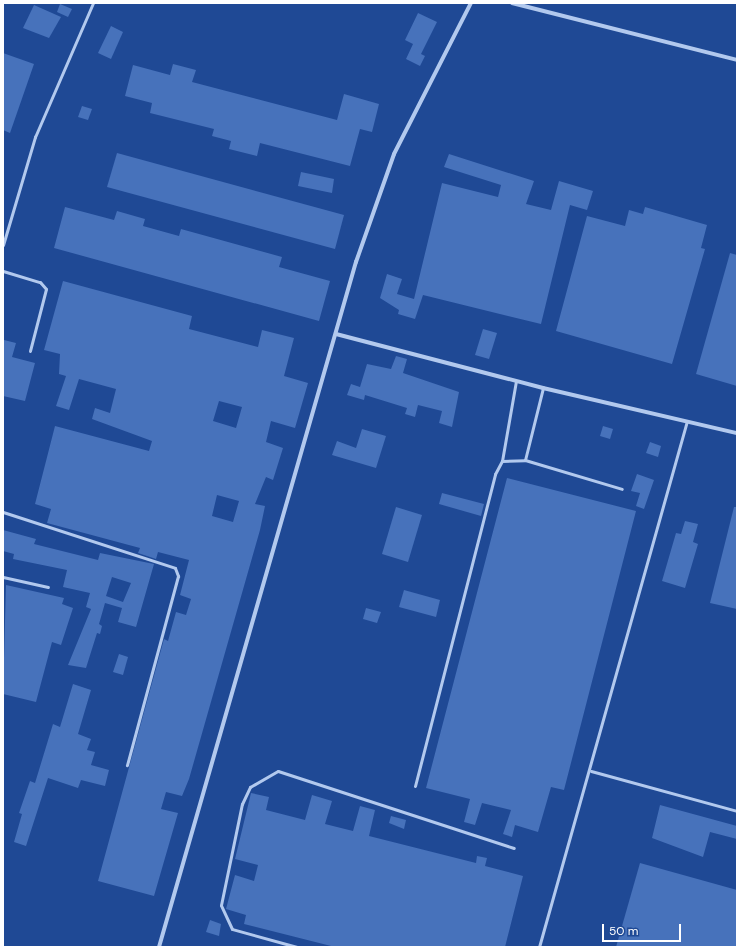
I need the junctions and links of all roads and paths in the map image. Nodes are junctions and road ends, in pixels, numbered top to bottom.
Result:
1 (93, 3) edge
2 (471, 3) edge
3 (512, 3) edge
4 (737, 60) edge
5 (3, 245) edge
6 (3, 271) edge
7 (336, 334) junction
8 (30, 351) dead end
9 (516, 381) junction
10 (543, 388) junction
11 (687, 421) junction
12 (737, 432) edge
13 (525, 460) junction
14 (502, 461) junction
15 (622, 489) dead end
16 (3, 512) edge
17 (3, 577) edge
18 (48, 587) dead end
19 (127, 765) dead end
20 (591, 771) junction
21 (415, 786) dead end
22 (737, 811) edge
23 (514, 848) dead end
24 (158, 947) edge
25 (297, 947) edge
26 (539, 947) edge

1 - 5 lane
2 - 7 street
3 - 4 street
6 - 8 lane
7 - 9 street
7 - 24 street
9 - 10 street
9 - 14 lane
10 - 11 street
10 - 13 lane
11 - 12 street
11 - 20 lane
13 - 14 lane
13 - 15 lane
14 - 21 lane
16 - 19 lane
17 - 18 lane
20 - 22 lane
20 - 26 lane
23 - 25 lane

